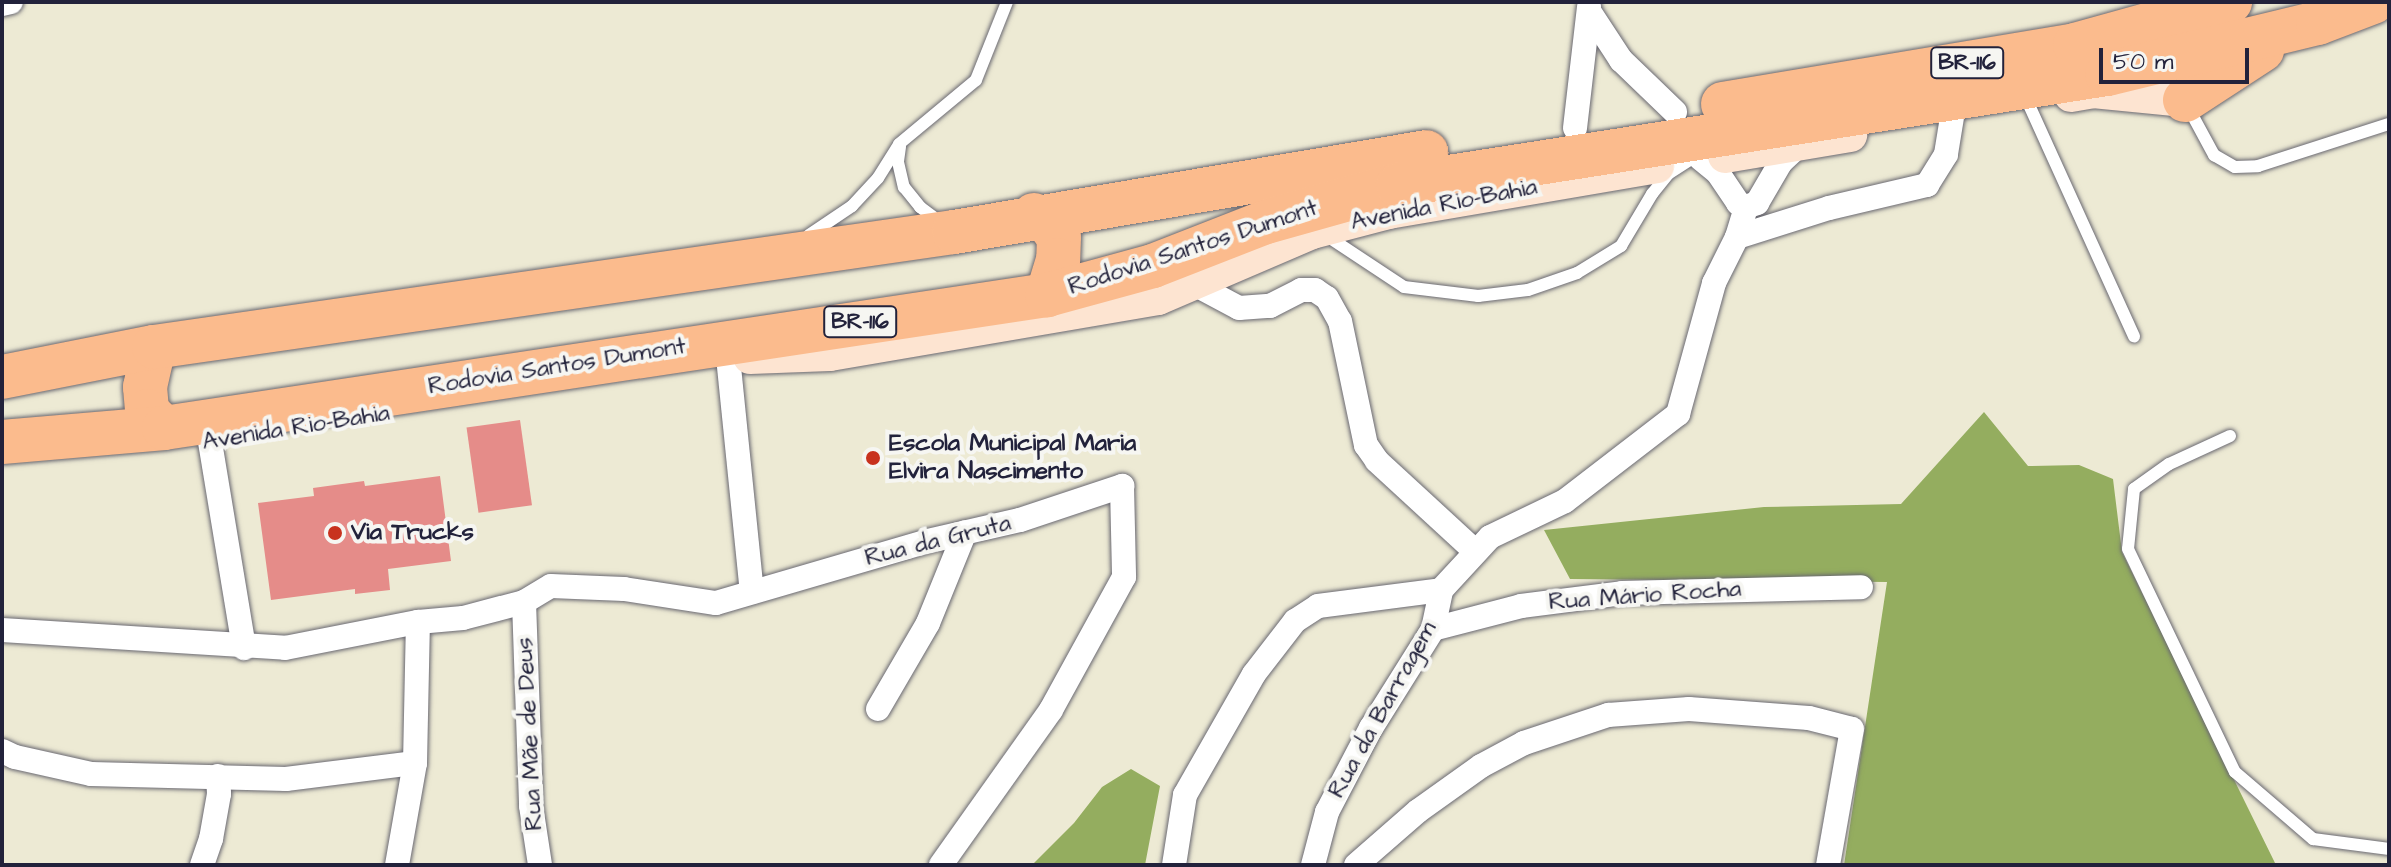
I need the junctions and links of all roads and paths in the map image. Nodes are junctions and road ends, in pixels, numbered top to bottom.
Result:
1 (11, 2) edge
2 (1007, 2) edge
3 (2230, 2) edge
4 (2373, 2) edge
5 (2, 4) edge
6 (1588, 6) edge
7 (2318, 23) junction
8 (2023, 96) junction
9 (2185, 100) junction
10 (1955, 106) junction
11 (1675, 112) junction
12 (2389, 124) edge
13 (1575, 128) junction
14 (899, 144) junction
15 (1799, 145) junction
16 (1694, 160) junction
17 (1746, 207) junction
18 (1034, 215) junction
19 (954, 232) junction
20 (1312, 232) junction
21 (1737, 237) junction
22 (727, 263) junction
23 (1153, 266) junction
24 (1194, 284) junction
25 (1031, 305) junction
26 (2134, 336) dead end
27 (154, 347) junction
28 (728, 357) junction
29 (2, 377) edge
30 (264, 413) junction
31 (321, 424) junction
32 (164, 428) junction
33 (2230, 436) dead end
34 (2, 442) edge
35 (210, 442) junction
36 (2, 463) edge
37 (965, 532) junction
38 (1476, 552) junction
39 (1861, 587) dead end
40 (1441, 590) junction
41 (752, 592) junction
42 (524, 602) junction
43 (418, 622) junction
44 (1433, 629) junction
45 (2, 630) edge
46 (244, 648) junction
47 (878, 709) dead end
48 (2, 751) edge
49 (415, 763) junction
50 (218, 776) junction
51 (2389, 849) edge
52 (202, 865) edge
53 (397, 865) edge
54 (540, 865) edge
55 (941, 865) edge
56 (1174, 865) edge
57 (1313, 865) edge
58 (1356, 865) edge
59 (1828, 865) edge

1 - 5 street
2 - 14 lane
3 - 11 highway, Rodovia Santos Dumont / BR-116
4 - 7 highway, Rodovia Santos Dumont / BR-116
6 - 11 street
6 - 13 street
7 - 8 highway, Rodovia Santos Dumont / BR-116
7 - 9 highway
8 - 9 street
8 - 10 highway, Rodovia Santos Dumont / BR-116
8 - 26 lane
9 - 12 lane
10 - 15 street, Avenida Rio-Bahia
10 - 21 street
10 - 23 highway, Rodovia Santos Dumont / BR-116
11 - 13 highway, Rodovia Santos Dumont / BR-116
13 - 18 highway, Rodovia Santos Dumont / BR-116
14 - 19 lane
14 - 22 lane
15 - 16 street, Avenida Rio-Bahia
15 - 17 street, Rua da Barragem
16 - 17 street
16 - 20 street, Avenida Rio-Bahia
16 - 20 lane
17 - 21 street, Rua da Barragem
18 - 19 highway, Rodovia Santos Dumont / BR-116
18 - 25 highway
19 - 22 highway, Rodovia Santos Dumont / BR-116
20 - 24 street, Avenida Rio-Bahia
21 - 38 street, Rua da Barragem
22 - 27 highway, Rodovia Santos Dumont / BR-116
23 - 24 highway
23 - 25 highway, Rodovia Santos Dumont / BR-116
24 - 25 street, Avenida Rio-Bahia
24 - 38 street
25 - 28 street, Avenida Rio-Bahia
25 - 30 highway, Rodovia Santos Dumont / BR-116
27 - 29 highway, Rodovia Santos Dumont / BR-116
27 - 32 highway
28 - 31 street, Avenida Rio-Bahia
28 - 41 street
30 - 31 highway
30 - 32 highway, Rodovia Santos Dumont / BR-116
31 - 35 street, Avenida Rio-Bahia
32 - 34 highway, Rodovia Santos Dumont / BR-116
33 - 51 lane
35 - 36 street, Avenida Rio-Bahia
35 - 46 street
37 - 41 street, Rua da Gruta
37 - 47 street
37 - 55 street, Rua da Gruta
38 - 40 street, Rua da Barragem
39 - 44 street, Rua Mário Rocha
40 - 44 street, Rua da Barragem
40 - 56 street
41 - 42 street, Rua da Gruta
42 - 43 street, Rua da Gruta
42 - 54 street, Rua Mãe de Deus
43 - 46 street, Rua da Gruta
43 - 49 street
44 - 57 street, Rua da Barragem
45 - 46 street, Rua da Gruta
48 - 50 street
49 - 50 street
49 - 53 street
50 - 52 street
58 - 59 street

